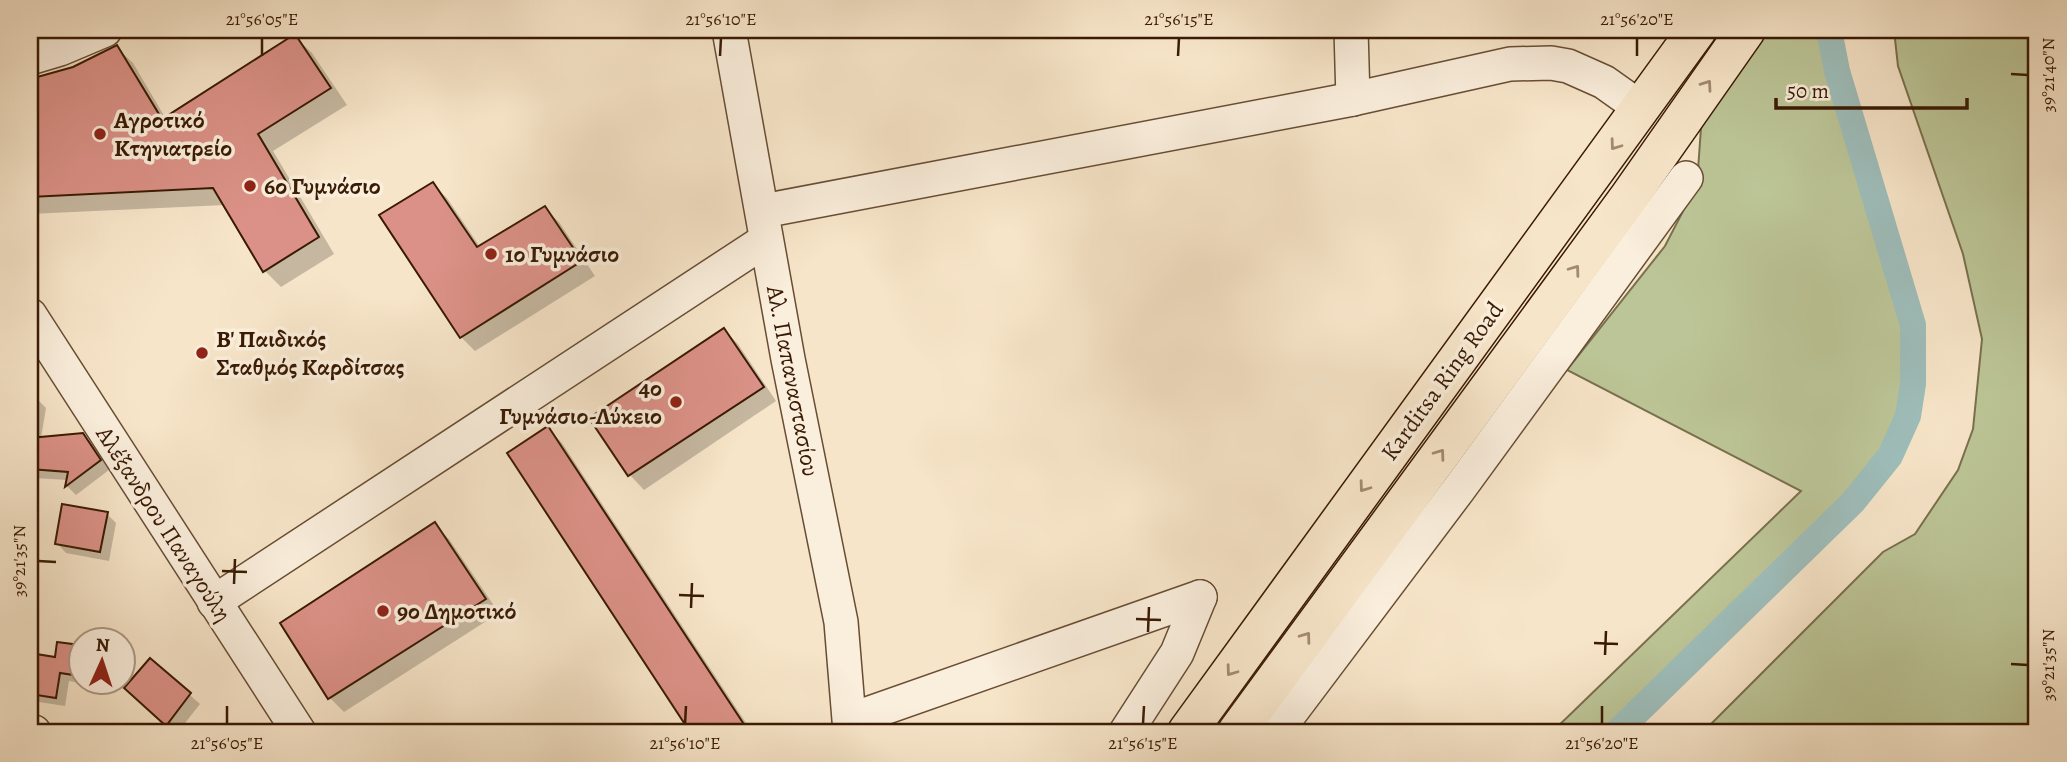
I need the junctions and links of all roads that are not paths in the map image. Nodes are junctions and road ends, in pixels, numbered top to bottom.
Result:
1 (105, 30) edge
2 (729, 30) edge
3 (1351, 30) edge
4 (1698, 30) edge
5 (1746, 30) edge
6 (30, 58) edge
7 (1353, 99) junction
8 (1642, 109) junction
9 (1686, 178) dead end
10 (764, 226) junction
11 (30, 315) edge
12 (214, 602) junction
13 (850, 726) edge
14 (299, 732) edge
15 (1126, 732) edge
16 (1187, 732) edge
17 (1237, 732) edge
18 (1276, 732) edge

1 - 6 street
2 - 10 street, Αλ. Παπαναστασίου
3 - 7 street
4 - 8 main road, Karditsa Ring Road
17 -> 5 main road, Karditsa Ring Road
7 - 8 street
7 - 10 street
8 -> 16 main road, Karditsa Ring Road
9 - 18 street
10 - 12 street
10 - 13 street, Αλ. Παπαναστασίου
11 - 12 street, Αλέξανδρου Παναγούλη
12 - 14 street, Αλέξανδρου Παναγούλη
13 - 15 street

